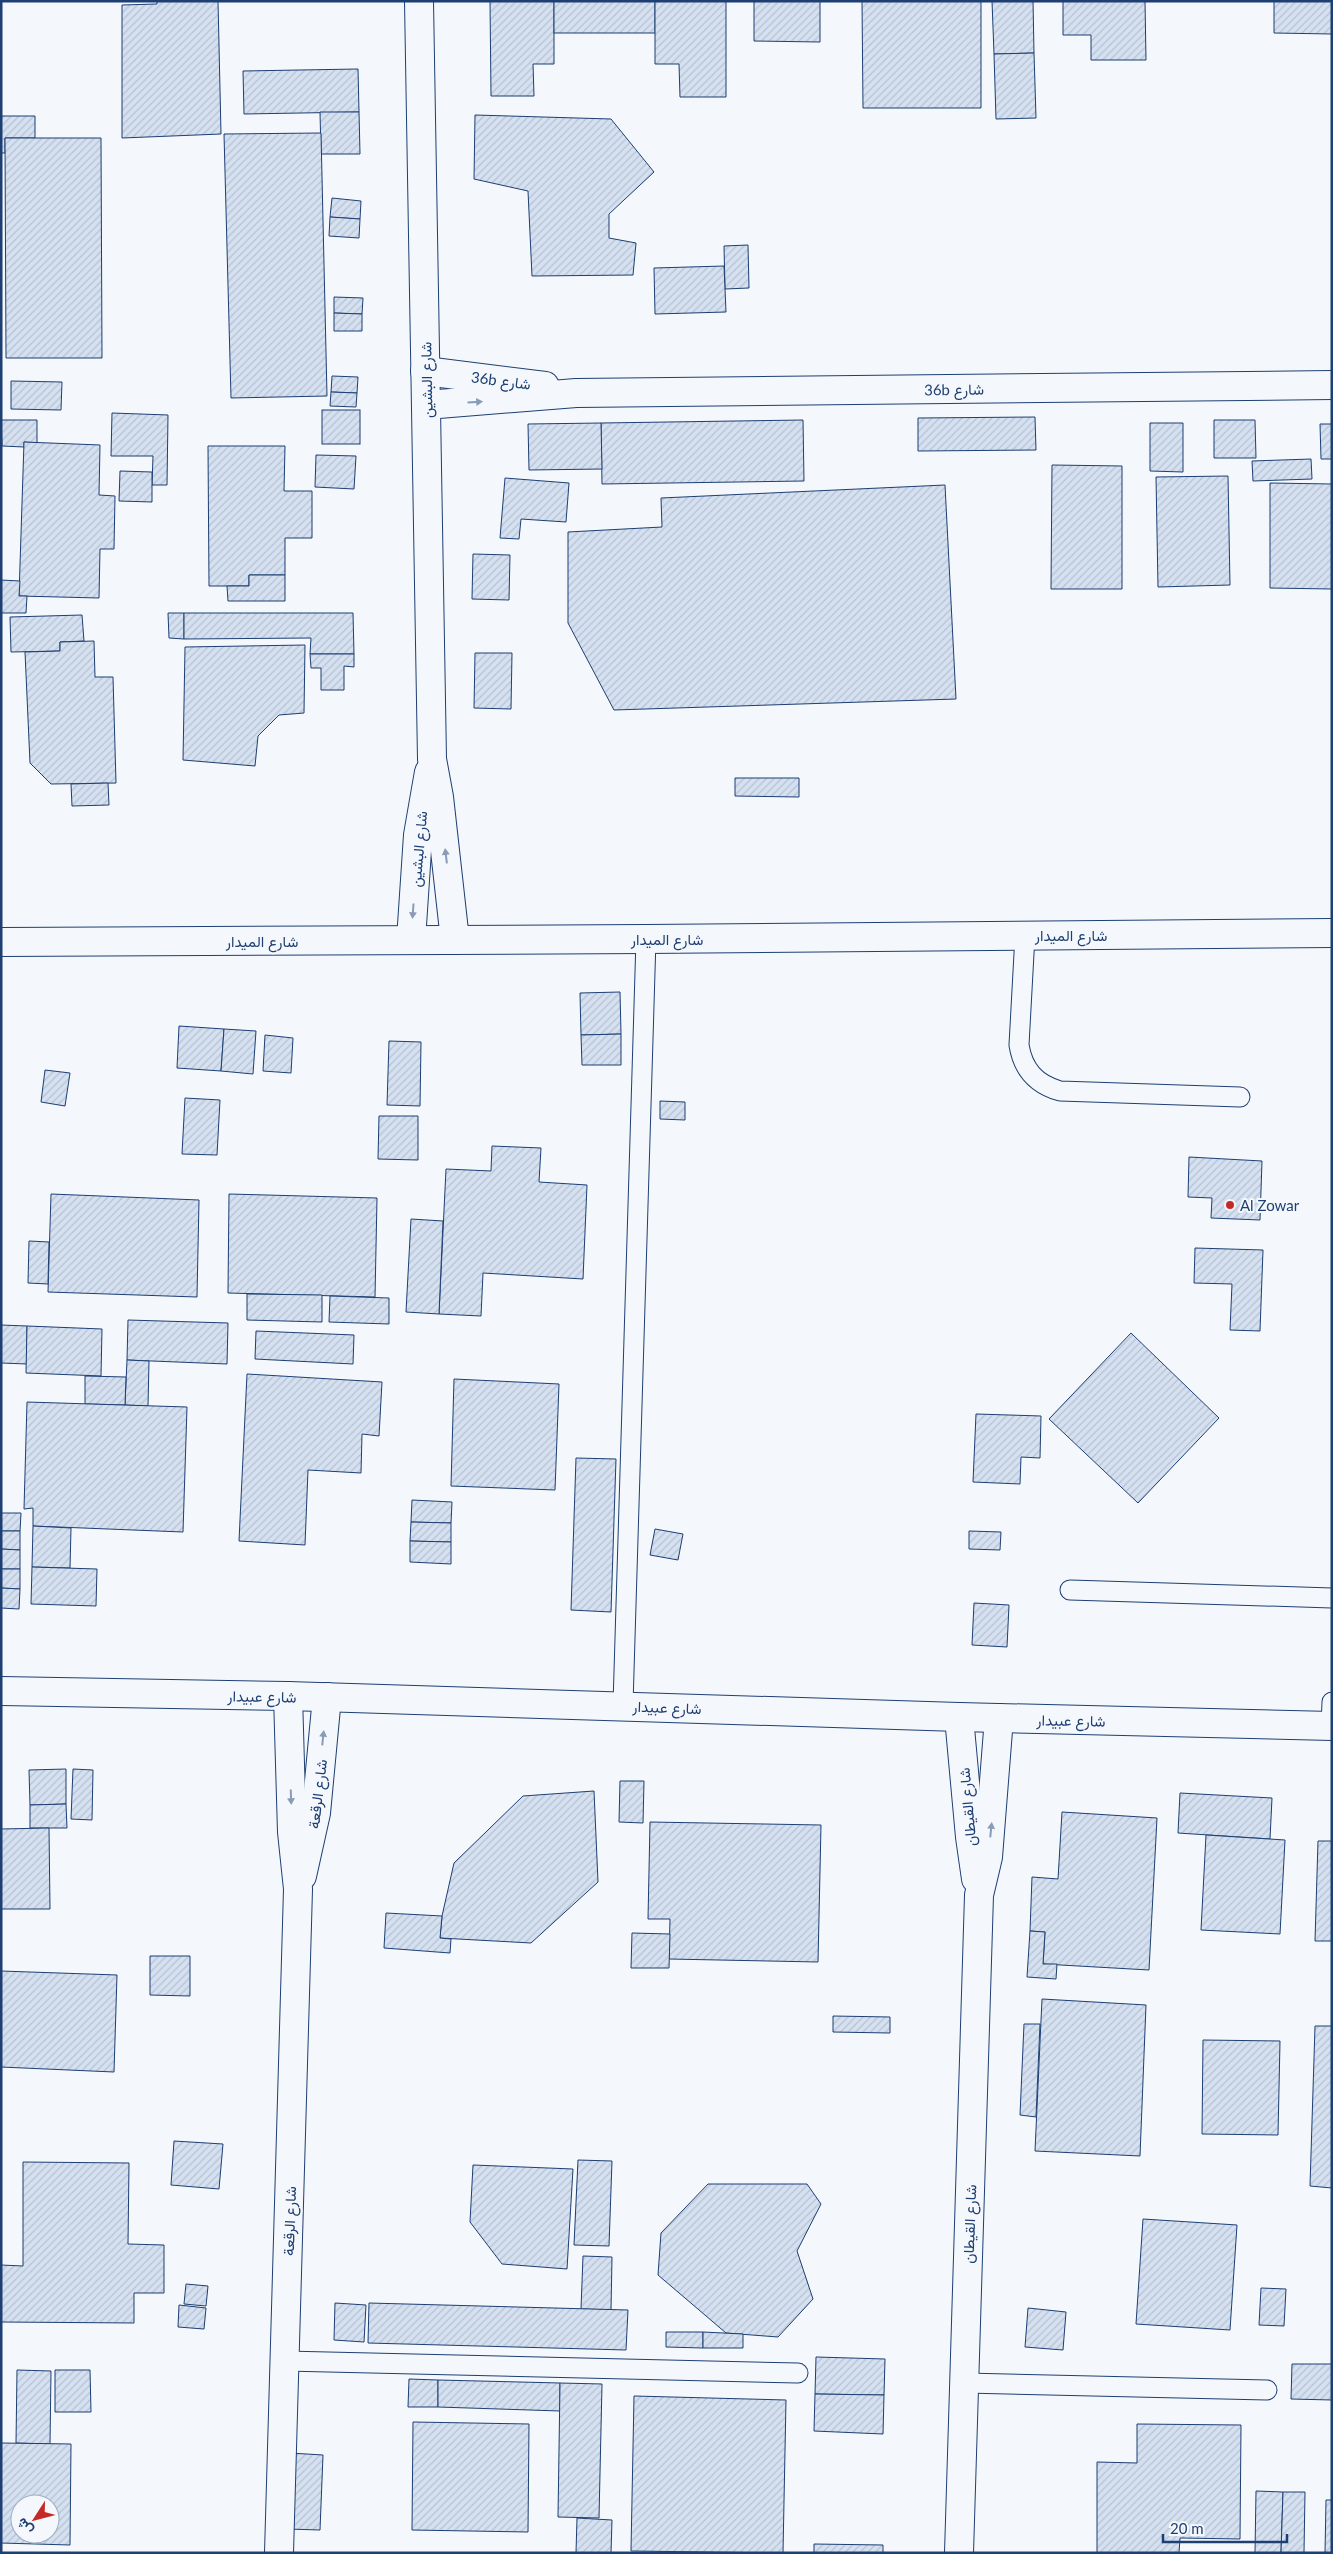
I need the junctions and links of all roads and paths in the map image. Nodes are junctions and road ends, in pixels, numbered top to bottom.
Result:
1 (419, 1) edge
2 (425, 371) junction
3 (1332, 385) edge
4 (576, 393) junction
5 (426, 406) junction
6 (432, 759) junction
7 (1332, 933) edge
8 (1025, 935) junction
9 (646, 939) junction
10 (411, 940) junction
11 (455, 940) junction
12 (1, 942) edge
13 (1240, 1097) dead end
14 (1070, 1590) dead end
15 (1332, 1598) edge
16 (1, 1691) edge
17 (288, 1696) junction
18 (327, 1697) junction
19 (1332, 1702) edge
20 (623, 1705) junction
21 (959, 1717) junction
22 (999, 1718) junction
23 (1332, 1726) edge
24 (298, 1889) junction
25 (979, 1895) junction
26 (285, 2361) junction
27 (798, 2372) dead end
28 (964, 2383) junction
29 (1267, 2390) dead end
30 (279, 2553) edge
31 (959, 2553) edge

1 - 2 street, شارع البشين
2 - 4 street, 36b شارع
2 - 5 street, شارع البشين
3 - 4 street, 36b شارع
5 -> 4 street, 36b شارع
5 - 6 street, شارع البشين
6 -> 10 street, شارع البشين
11 -> 6 street, شارع البشين
7 - 8 street, شارع الميدار
8 - 9 street, شارع الميدار
8 - 13 lane
9 - 11 street, شارع الميدار
9 - 20 lane
10 - 11 street, شارع الميدار
10 - 12 street, شارع الميدار
14 - 15 lane
16 - 17 street, شارع عبيدار
17 - 18 street, شارع عبيدار
17 -> 24 street, شارع الرقعة
18 - 20 street, شارع عبيدار
24 -> 18 street, شارع الرقعة
19 - 23 lane
20 - 21 street, شارع عبيدار
21 - 22 street, شارع عبيدار
21 - 25 street, شارع القيطان
22 - 23 street, شارع عبيدار
25 -> 22 street, شارع القيطان
24 - 26 street, شارع الرقعة
25 - 28 street, شارع القيطان
26 - 27 lane
26 - 30 street, شارع الرقعة
28 - 29 lane
28 - 31 street, شارع القيطان

